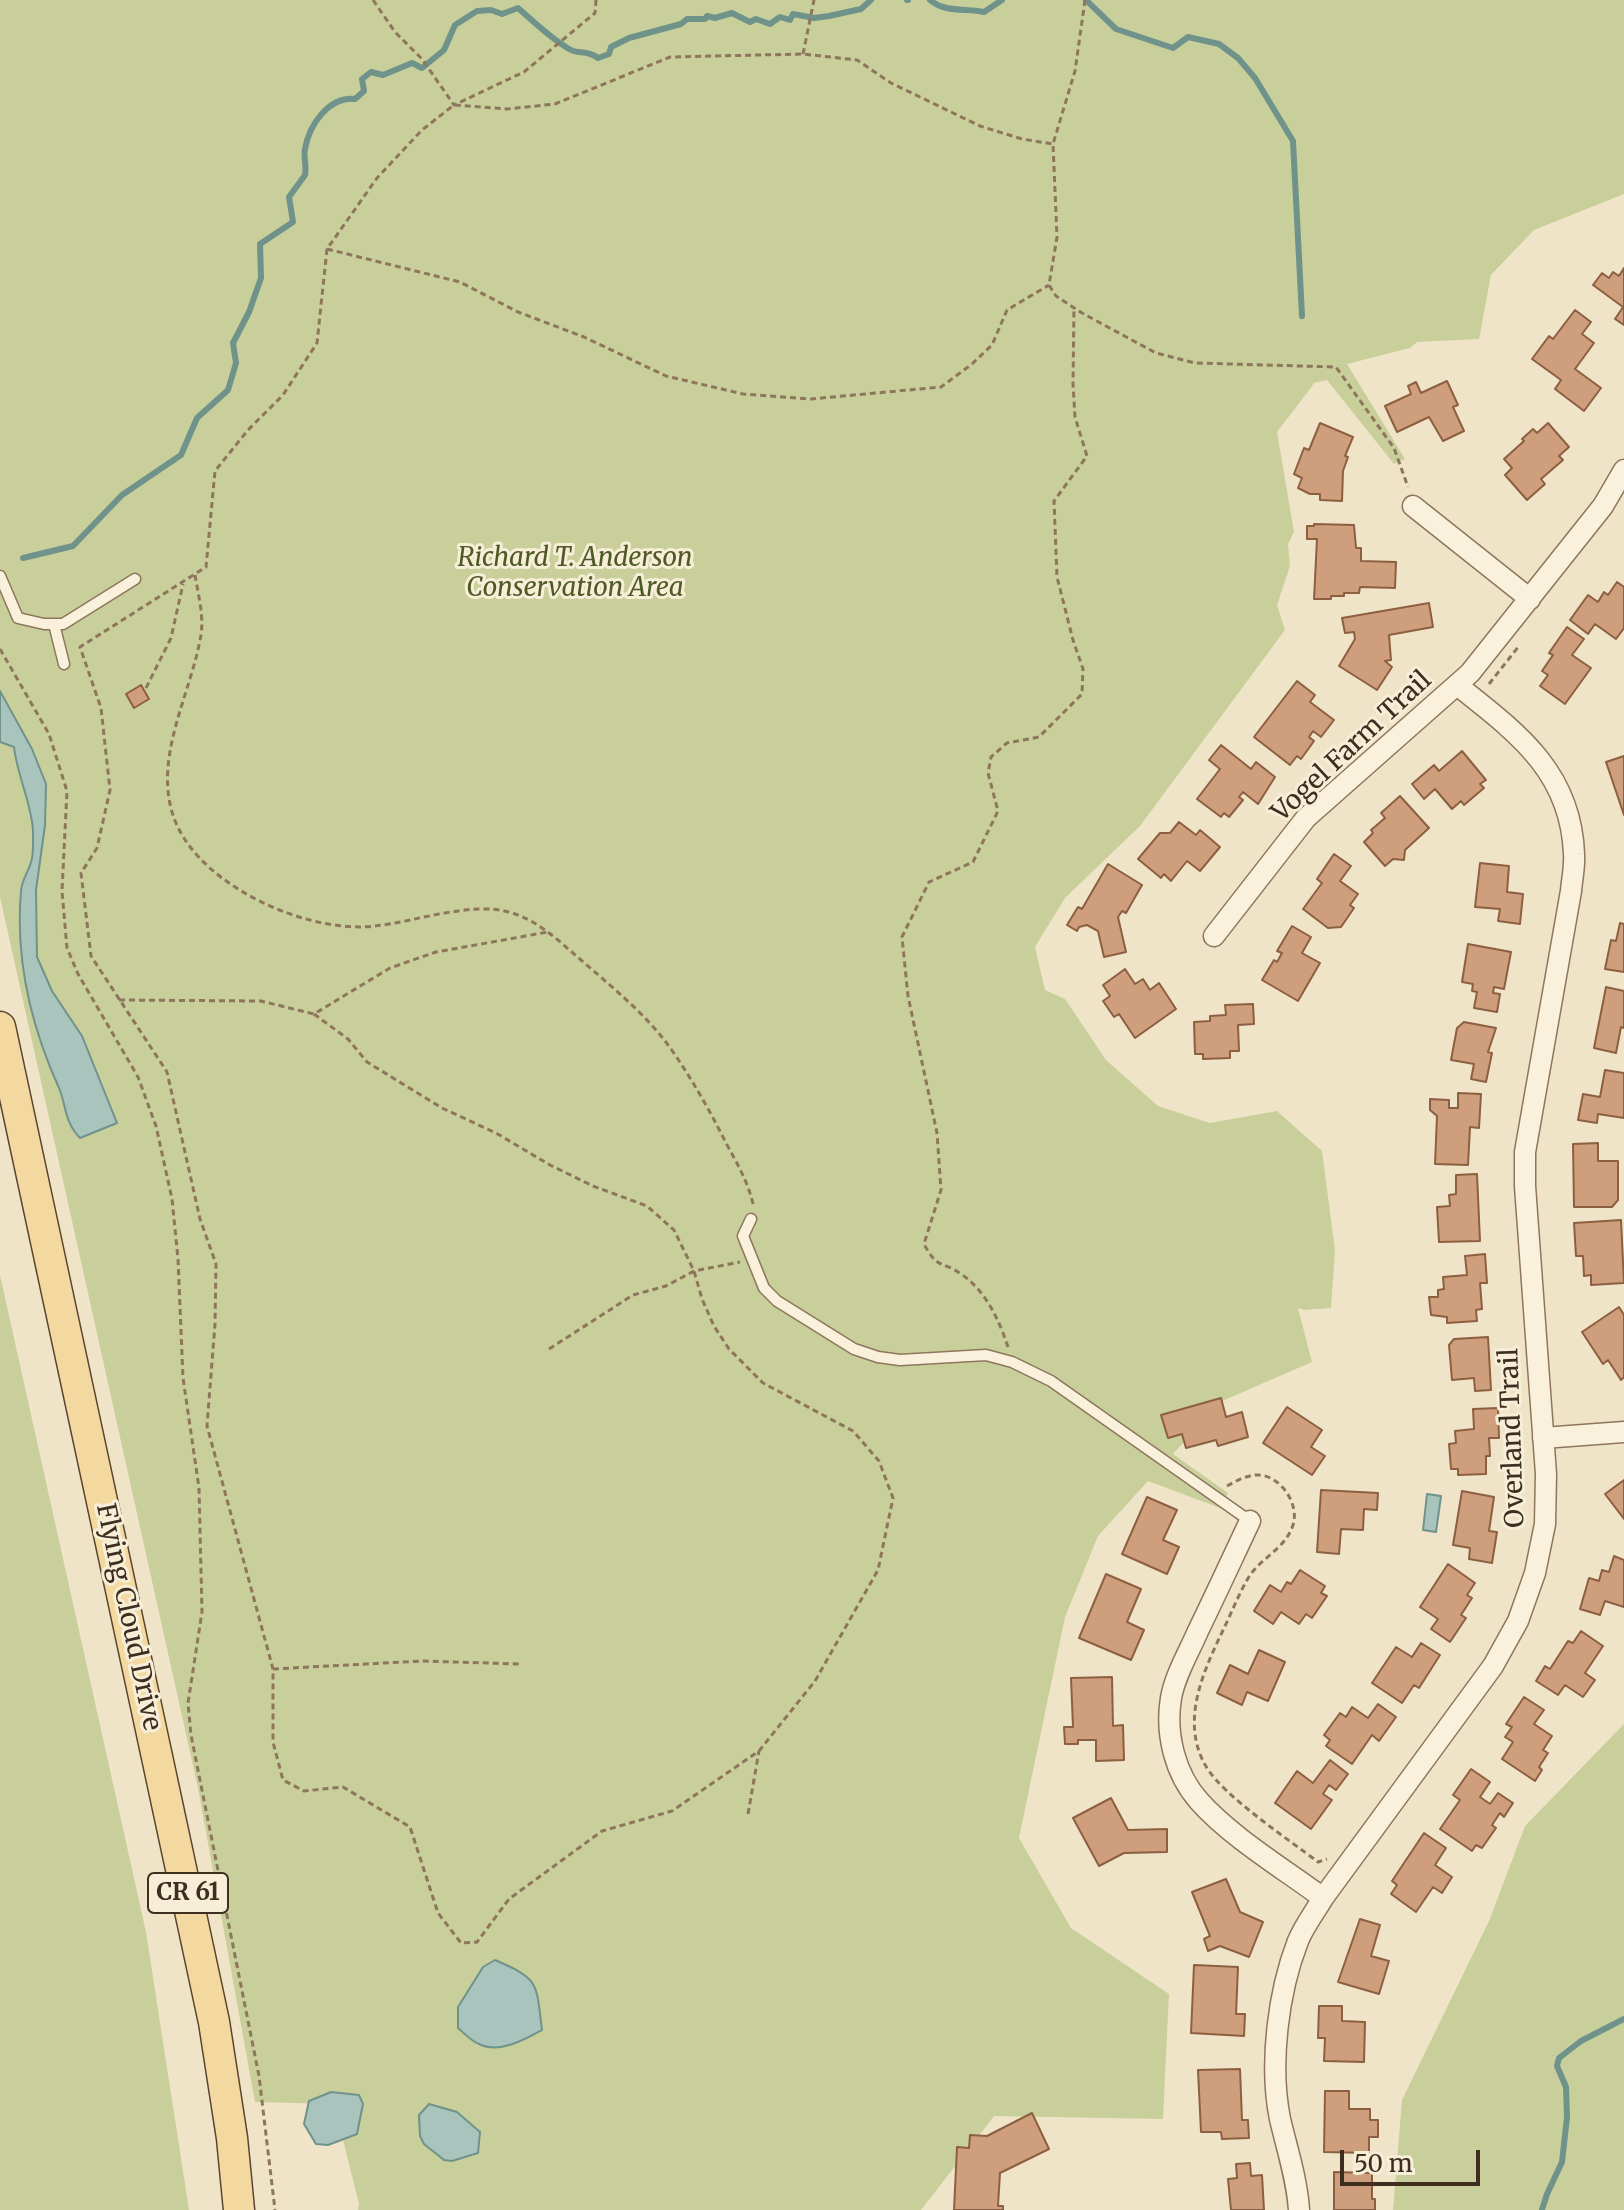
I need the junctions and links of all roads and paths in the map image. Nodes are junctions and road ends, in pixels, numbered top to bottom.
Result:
1 (373, 0) edge
2 (596, 0) edge
3 (814, 0) edge
4 (1085, 0) edge
5 (803, 54) junction
6 (454, 105) junction
7 (1053, 144) junction
8 (327, 249) junction
9 (1049, 285) junction
10 (1074, 307) junction
11 (1624, 470) edge
12 (1413, 506) joint
13 (195, 575) junction
14 (0, 576) edge
15 (135, 579) dead end
16 (183, 584) junction
17 (1530, 599) junction
18 (54, 624) junction
19 (1523, 641) dead end
20 (0, 649) edge
21 (64, 664) dead end
22 (1457, 685) junction
23 (146, 688) dead end
24 (1476, 700) junction
25 (549, 932) junction
26 (1214, 936) dead end
27 (119, 1000) junction
28 (314, 1014) junction
29 (0, 1027) edge
30 (751, 1219) joint
31 (750, 1259) junction
32 (694, 1271) junction
33 (549, 1349) dead end
34 (1012, 1362) junction
35 (1624, 1432) edge
36 (1543, 1438) junction
37 (1216, 1498) junction
38 (1250, 1521) joint
39 (520, 1664) dead end
40 (273, 1669) junction
41 (759, 1751) junction
42 (748, 1814) dead end
43 (1334, 1853) dead end
44 (1323, 1898) junction
45 (239, 2210) edge
46 (275, 2210) edge
47 (1299, 2210) edge

1 - 6 path
2 - 6 path
3 - 5 path
4 - 7 path
5 - 6 path
5 - 7 path
6 - 8 path
7 - 9 path
8 - 9 path
8 - 13 path
9 - 10 path
10 - 12 path
10 - 34 path
11 - 17 street, Vogel Farm Trail
12 - 17 street
13 - 16 path
13 - 25 path
14 - 18 lane
15 - 18 lane
16 - 23 path
16 - 27 path
17 - 22 street, Vogel Farm Trail
18 - 21 lane
19 - 24 path
20 - 46 path
22 - 24 street, Overland Trail
22 - 26 street, Vogel Farm Trail
24 - 36 street, Overland Trail
25 - 28 path
25 - 30 path
27 - 28 path
27 - 40 path
28 - 32 path
29 - 45 main road, Flying Cloud Drive / CR 61
30 - 31 lane
31 - 32 path
31 - 34 lane
32 - 33 path
32 - 41 path
34 - 37 lane
35 - 36 street
36 - 44 street, Overland Trail
37 - 38 lane
37 - 43 path
38 - 44 street
39 - 40 path
40 - 41 path
41 - 42 path
44 - 47 street, Overland Trail

